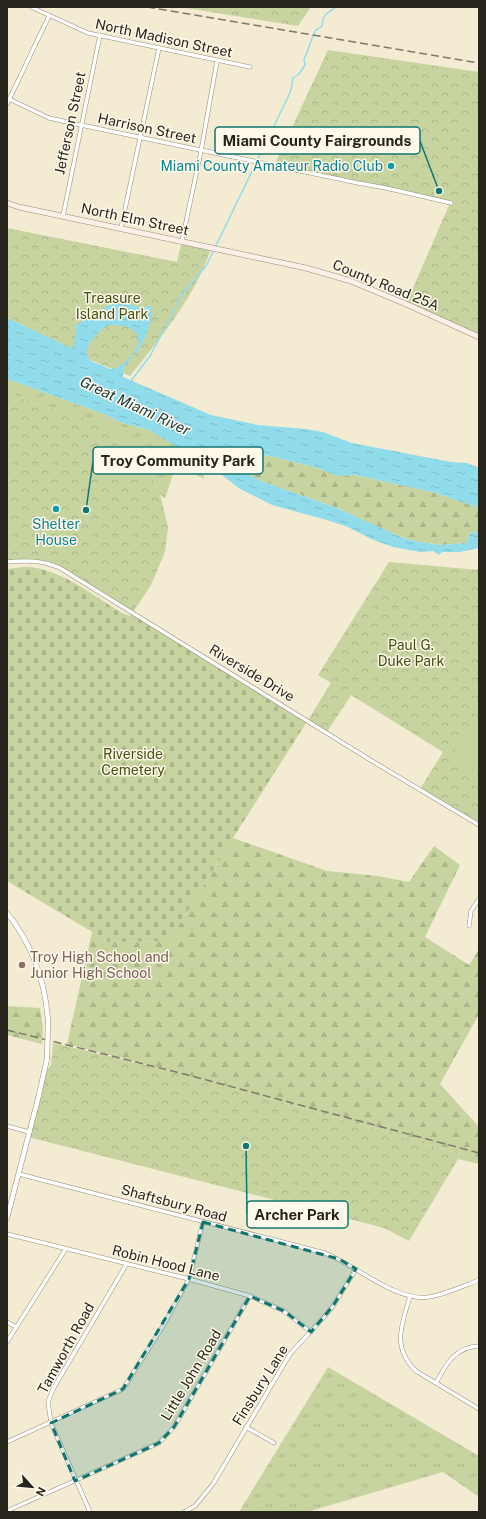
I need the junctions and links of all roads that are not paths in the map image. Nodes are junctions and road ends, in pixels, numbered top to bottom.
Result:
1 (31, 7) edge
2 (48, 16) junction
3 (100, 35) junction
4 (159, 48) junction
5 (217, 61) junction
6 (250, 67) dead end
7 (8, 98) edge
8 (7, 104) edge
9 (81, 125) junction
10 (141, 138) junction
11 (201, 151) junction
12 (7, 203) edge
13 (450, 203) dead end
14 (63, 216) junction
15 (121, 228) junction
16 (182, 241) junction
17 (258, 258) joint
18 (479, 337) edge
19 (7, 562) edge
20 (479, 825) edge
21 (479, 899) edge
22 (7, 913) edge
23 (469, 926) dead end
24 (7, 1126) edge
25 (29, 1132) junction
26 (19, 1174) junction
27 (7, 1218) edge
28 (203, 1222) junction
29 (7, 1234) edge
30 (65, 1250) junction
31 (126, 1265) junction
32 (356, 1268) junction
33 (189, 1279) junction
34 (479, 1280) edge
35 (250, 1296) junction
36 (410, 1296) junction
37 (7, 1322) edge
38 (16, 1328) junction
39 (311, 1332) junction
40 (7, 1342) edge
41 (479, 1346) edge
42 (436, 1383) junction
43 (479, 1409) edge
44 (51, 1423) junction
45 (246, 1427) junction
46 (7, 1442) edge
47 (274, 1443) dead end
48 (75, 1481) junction
49 (7, 1511) edge
50 (90, 1512) edge
51 (184, 1512) edge

1 - 2 street, North Madison Street
2 - 3 street, North Madison Street
2 - 7 street
3 - 4 street, North Madison Street
3 - 9 street, Jefferson Street
4 - 5 street, North Madison Street
4 - 10 street
5 - 6 street, North Madison Street
5 - 11 street
7 - 8 street
7 - 9 street, Harrison Street
9 - 10 street, Harrison Street
9 - 14 street, Jefferson Street
10 - 11 street, Harrison Street
10 - 15 street
11 - 13 street, Harrison Street
11 - 16 street
12 - 14 main road, North Elm Street
14 - 15 main road, North Elm Street
15 - 16 main road, North Elm Street
16 - 17 main road, North Elm Street
17 - 18 main road, County Road 25A
19 - 20 street, Riverside Drive
21 - 23 street
22 - 25 street, bridge
24 - 25 street
25 - 26 street
26 - 27 street
26 - 28 street, Shaftsbury Road
28 - 32 street, Shaftsbury Road
28 - 33 street
29 - 30 street, Robin Hood Lane
30 - 31 street, Robin Hood Lane
30 - 38 street
31 - 33 street, Robin Hood Lane
31 - 44 street, Tamworth Road
32 - 36 street, Shaftsbury Road
32 - 39 street, Finsbury Lane
33 - 35 street, Robin Hood Lane
33 - 44 street
34 - 36 street, Shaftsbury Road
35 - 39 street, Robin Hood Lane
35 - 48 street, Little John Road
36 - 42 street
37 - 38 street
38 - 40 street
39 - 45 street, Finsbury Lane
41 - 42 street
42 - 43 street
44 - 46 street
44 - 48 street, Tamworth Road
45 - 47 street
45 - 51 street, Finsbury Lane
48 - 49 street, Little John Road
48 - 50 street, Tamworth Road

